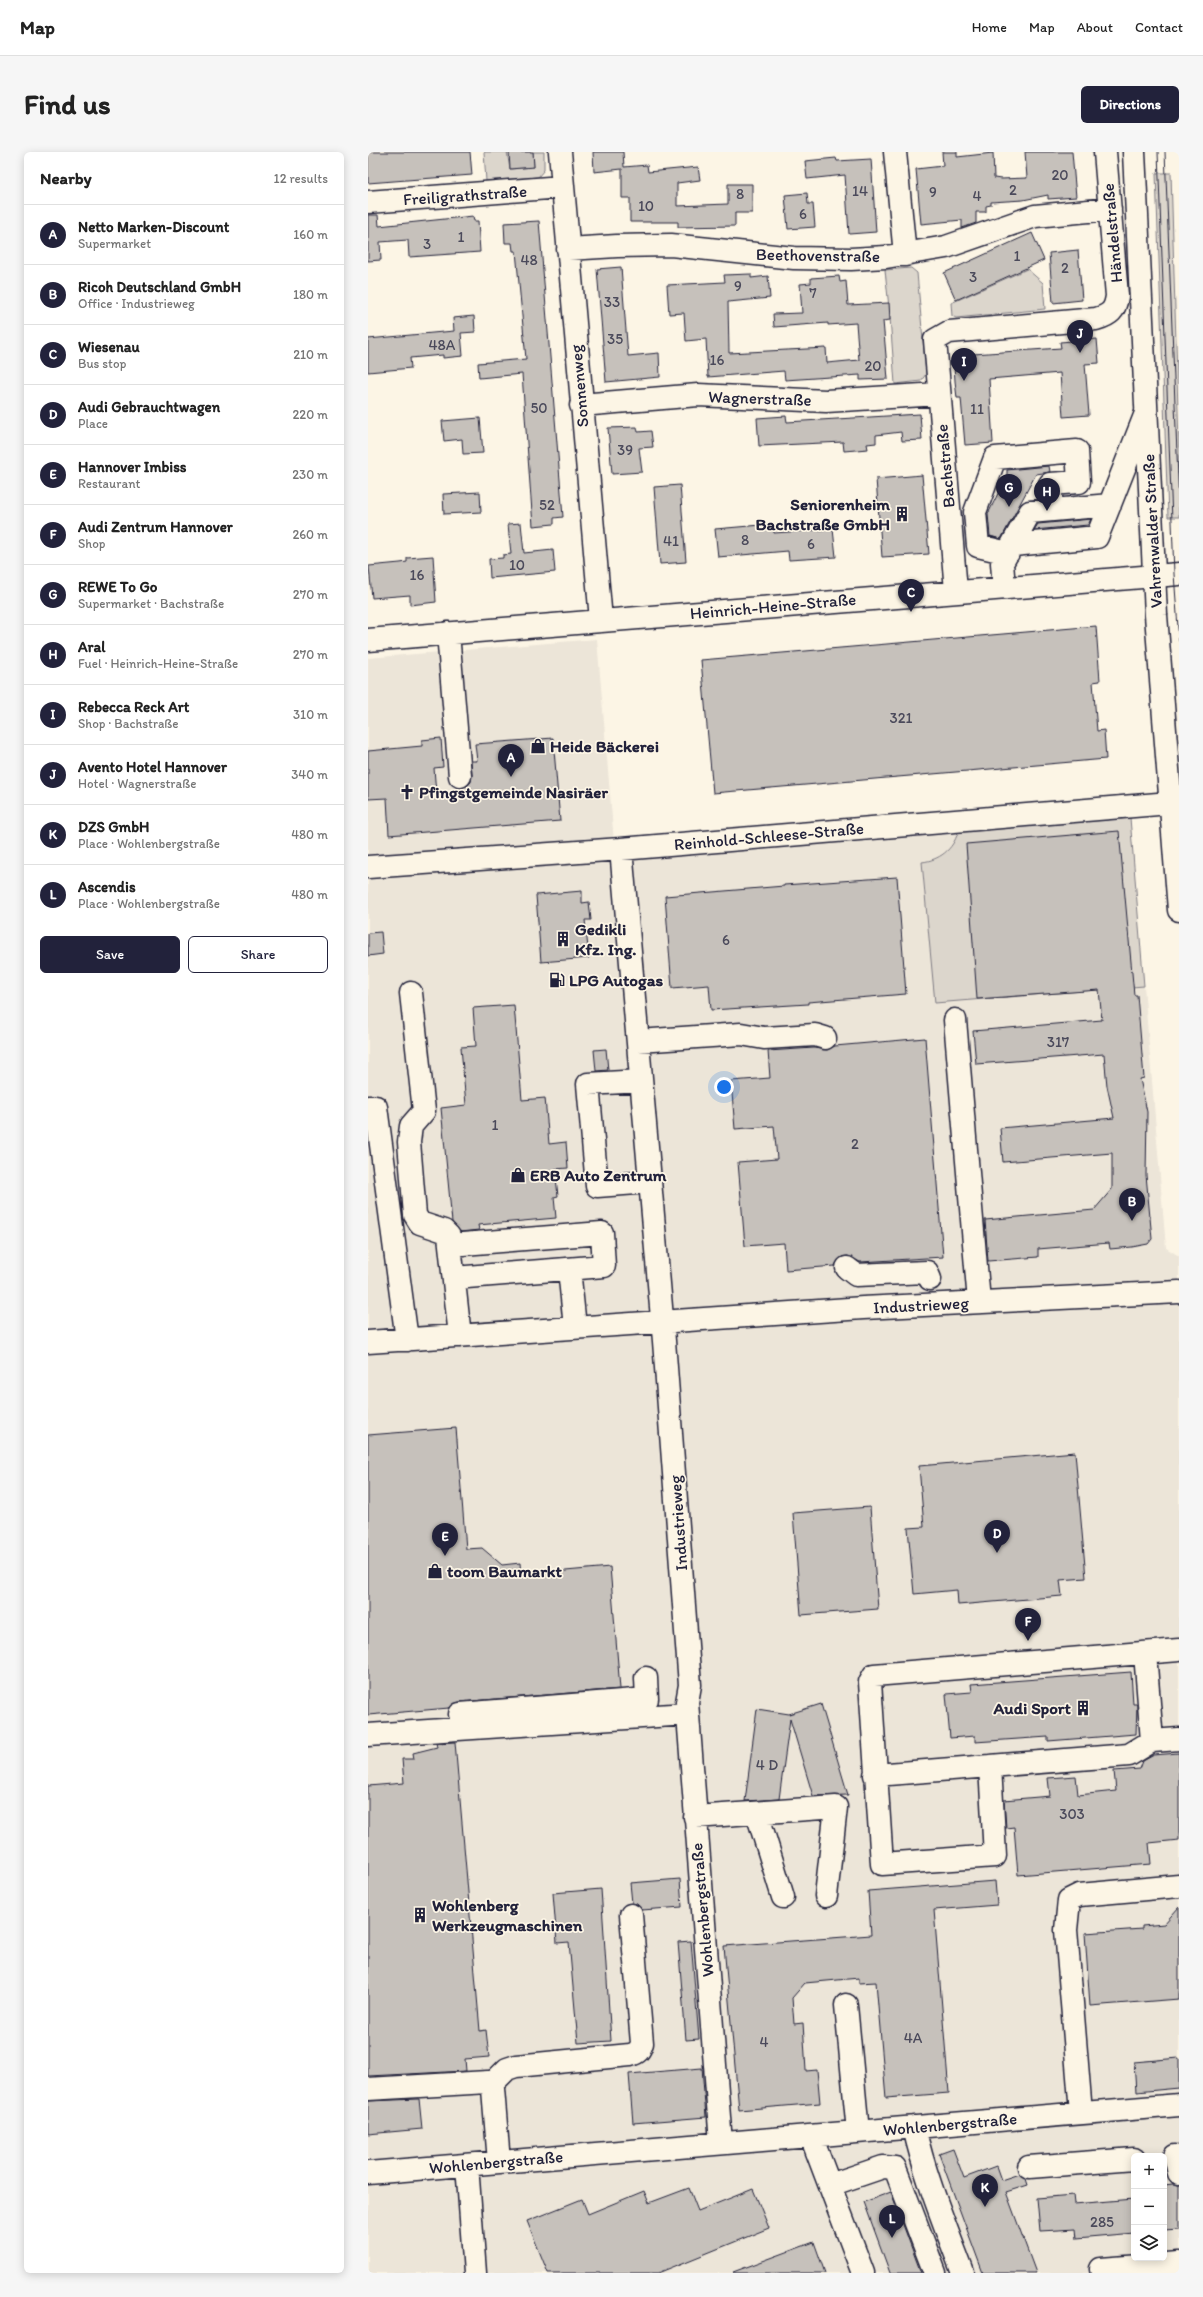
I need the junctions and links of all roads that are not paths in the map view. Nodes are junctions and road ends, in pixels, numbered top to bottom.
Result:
1 (560, 152) edge
2 (895, 152) edge
3 (1105, 152) edge
4 (1134, 152) edge
5 (562, 187) junction
6 (368, 202) edge
7 (1110, 209) junction
8 (568, 249) junction
9 (905, 255) junction
10 (935, 340) joint
11 (939, 394) junction
12 (581, 405) junction
13 (1146, 413) junction
14 (1110, 505) junction
15 (1052, 510) junction
16 (1010, 549) junction
17 (1179, 574) edge
18 (1155, 575) junction
19 (1004, 587) junction
20 (956, 591) junction
21 (600, 620) junction
22 (448, 633) junction
23 (368, 640) edge
24 (460, 776) dead end
25 (1170, 803) junction
26 (621, 849) junction
27 (368, 867) edge
28 (1179, 910) edge
29 (411, 993) dead end
30 (955, 1020) dead end
31 (825, 1038) dead end
32 (638, 1041) junction
33 (641, 1081) junction
34 (368, 1107) edge
35 (650, 1182) junction
36 (450, 1245) junction
37 (847, 1268) dead end
38 (569, 1269) junction
39 (454, 1278) junction
40 (930, 1279) dead end
41 (1179, 1292) edge
42 (979, 1302) junction
43 (662, 1321) junction
44 (574, 1327) junction
45 (460, 1336) junction
46 (407, 1340) junction
47 (368, 1342) edge
48 (1179, 1650) edge
49 (1145, 1652) junction
50 (646, 1678) dead end
51 (687, 1708) junction
52 (368, 1721) edge
53 (368, 1735) edge
54 (1179, 1739) edge
55 (1152, 1741) junction
56 (990, 1766) junction
57 (875, 1775) junction
58 (757, 1813) junction
59 (695, 1817) junction
60 (1179, 1886) edge
61 (826, 1896) dead end
62 (782, 1897) dead end
63 (631, 1915) dead end
64 (846, 2005) dead end
65 (492, 2084) junction
66 (368, 2089) edge
67 (1179, 2105) edge
68 (1081, 2113) junction
69 (914, 2127) junction
70 (858, 2132) junction
71 (811, 2136) junction
72 (721, 2143) junction
73 (1131, 2159) edge
74 (498, 2162) junction
75 (467, 2165) junction
76 (1029, 2167) dead end
77 (368, 2173) edge
78 (830, 2185) junction
79 (1179, 2263) edge
80 (475, 2273) edge
81 (863, 2273) edge
82 (935, 2273) edge
83 (963, 2273) edge
84 (1102, 2273) edge

1 - 5 street, Sonnenweg
2 - 9 street
3 - 7 street, Händelstraße
4 - 13 street, Vahrenwalder Straße
5 - 6 street, Freiligrathstraße
5 - 8 street, Sonnenweg
7 - 9 street, Beethovenstraße
7 - 10 street, Händelstraße
8 - 9 street, Beethovenstraße
8 - 12 street, Sonnenweg
10 - 11 street, Bachstraße
11 - 12 street, Wagnerstraße
11 - 20 street, Bachstraße
12 - 21 street, Sonnenweg
13 - 14 street
13 - 18 street, Vahrenwalder Straße
14 - 15 street
14 - 16 street
15 - 16 street
15 - 16 street
16 - 19 street
17 - 18 street, Heinrich-Heine-Straße
18 - 19 street, Heinrich-Heine-Straße
18 - 25 street, Vahrenwalder Straße
19 - 20 street, Heinrich-Heine-Straße
20 - 21 street, Heinrich-Heine-Straße
21 - 22 street, Heinrich-Heine-Straße
22 - 23 street, Heinrich-Heine-Straße
22 - 24 street
25 - 26 street, Reinhold-Schleese-Straße
25 - 28 street, Vahrenwalder Straße
26 - 27 street, Reinhold-Schleese-Straße
26 - 32 street
29 - 36 street
30 - 42 street
31 - 32 street
32 - 33 street
33 - 35 street
33 - 35 street
34 - 46 street
35 - 43 street
36 - 38 street
36 - 39 street
37 - 40 street
38 - 39 street
38 - 44 street
39 - 45 street
41 - 42 street, Industrieweg
42 - 43 street, Industrieweg
43 - 44 street, Industrieweg
43 - 51 street, Industrieweg
44 - 45 street, Industrieweg
45 - 46 street, Industrieweg
46 - 47 street, Industrieweg
48 - 49 street
49 - 55 street
49 - 57 street
50 - 52 street
51 - 53 street
51 - 59 street, Wohlenbergstraße
54 - 55 street
55 - 56 street
56 - 57 street
56 - 57 street
58 - 59 street
58 - 61 street
58 - 62 street
59 - 72 street, Wohlenbergstraße
60 - 68 street
63 - 65 street
64 - 70 street
65 - 66 street
65 - 74 street
67 - 68 street, Wohlenbergstraße
68 - 69 street, Wohlenbergstraße
69 - 70 street, Wohlenbergstraße
69 - 83 street
70 - 71 street, Wohlenbergstraße
71 - 72 street, Wohlenbergstraße
71 - 78 street
72 - 74 street, Wohlenbergstraße
73 - 76 street
74 - 75 street, Wohlenbergstraße
75 - 77 street, Wohlenbergstraße
75 - 80 street
78 - 81 street
78 - 82 street
79 - 84 street

